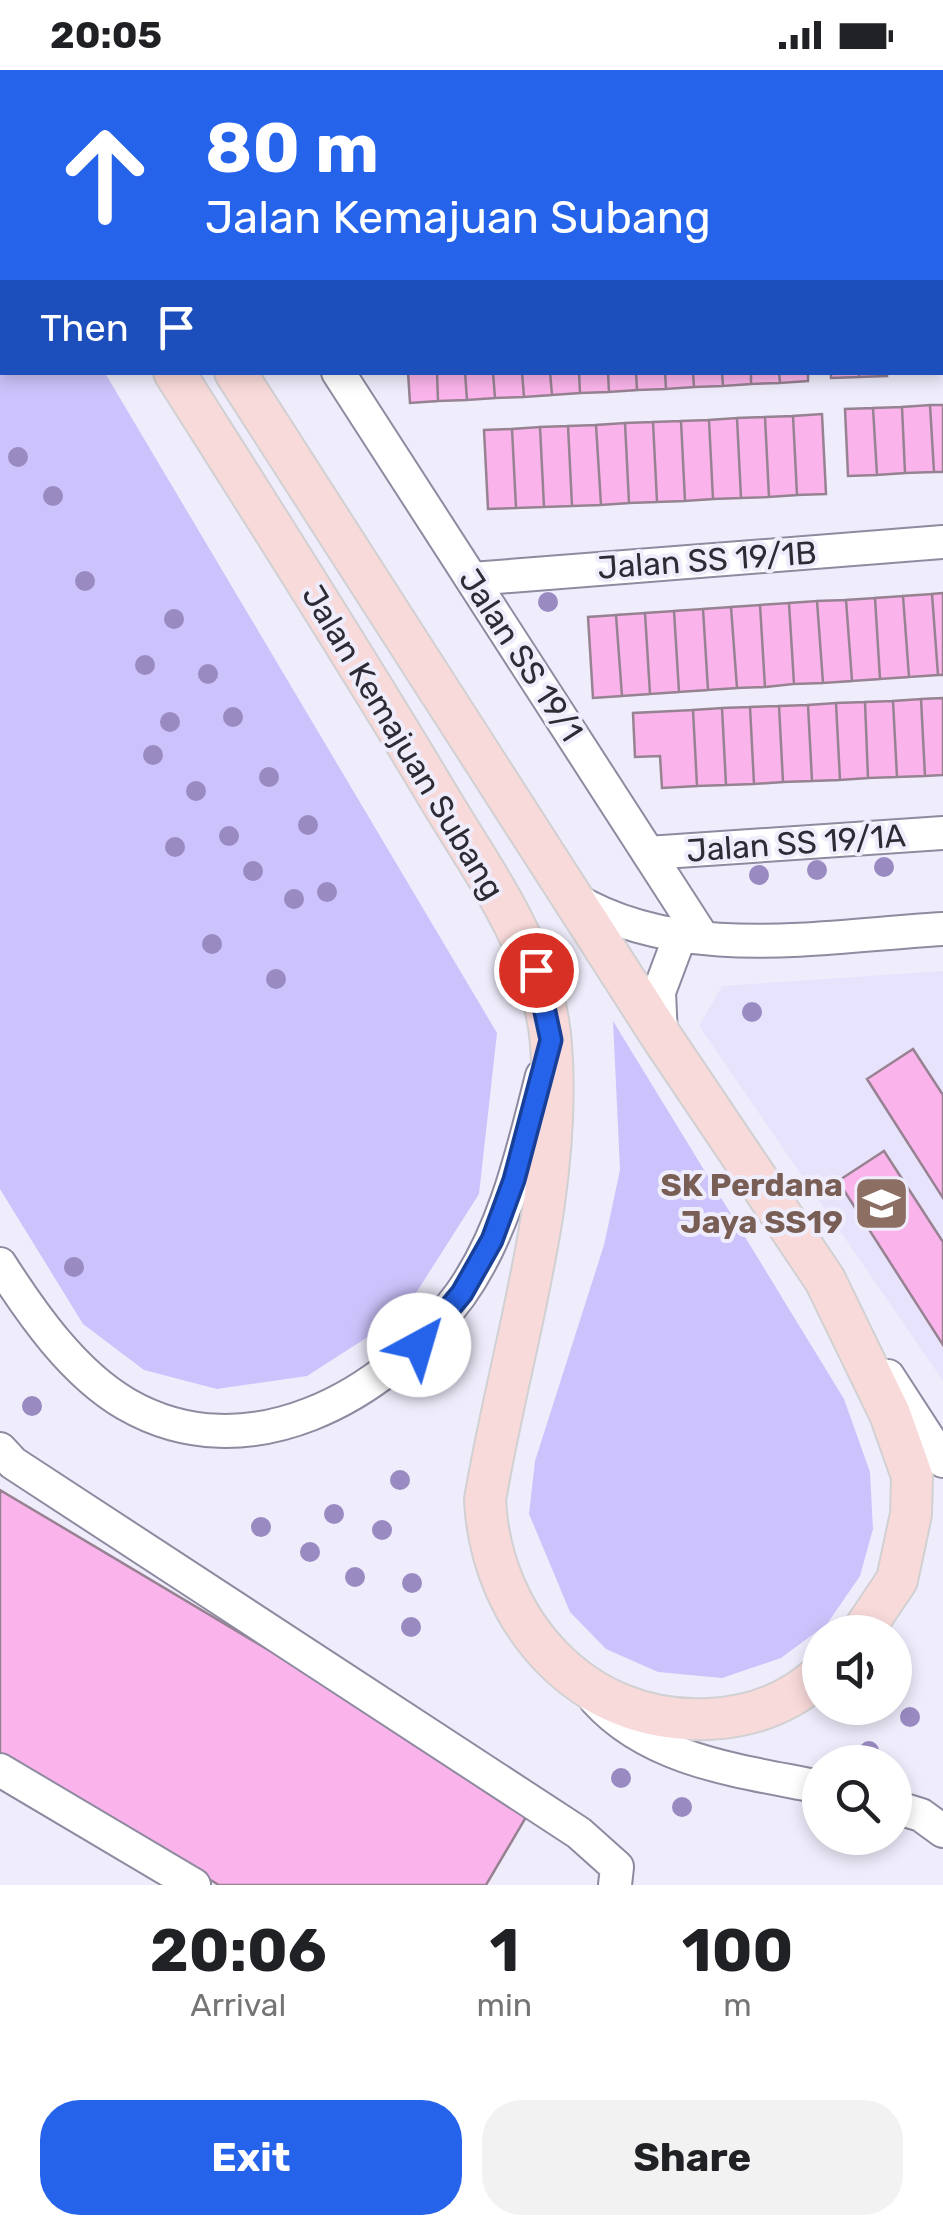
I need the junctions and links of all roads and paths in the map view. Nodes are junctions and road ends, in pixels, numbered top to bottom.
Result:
1 (176, 375) edge
2 (236, 375) edge
3 (340, 375) edge
4 (943, 542) edge
5 (472, 579) junction
6 (943, 833) edge
7 (648, 852) junction
8 (571, 897) junction
9 (943, 929) edge
10 (691, 937) junction
11 (661, 1036) junction
12 (551, 1040) junction
13 (0, 1264) edge
14 (825, 1280) junction
15 (0, 1449) edge
16 (943, 1461) edge
17 (873, 1615) edge
18 (579, 1682) junction
19 (802, 1688) edge
20 (0, 1770) edge
21 (802, 1783) edge
22 (912, 1812) edge
23 (943, 1830) edge
24 (194, 1885) edge
25 (615, 1885) edge

1 - 12 main road, Jalan Kemajuan Subang
2 - 8 main road, Jalan Kemajuan Subang
3 - 5 street, Jalan SS 19/1
4 - 5 street, Jalan SS 19/1B
5 - 7 street, Jalan SS 19/1
6 - 7 street, Jalan SS 19/1A
7 - 10 street, Jalan SS 19/1
8 - 10 street
8 - 11 main road, Jalan Kemajuan Subang
9 - 10 street
10 - 11 street
11 - 14 main road, Jalan Kemajuan Subang
12 - 13 street
12 - 18 main road, Jalan Kemajuan Subang
14 - 16 street
14 - 17 main road, Jalan Kemajuan Subang
15 - 25 street
18 - 19 main road, Jalan Kemajuan Subang
18 - 21 street
20 - 24 street
22 - 23 street

